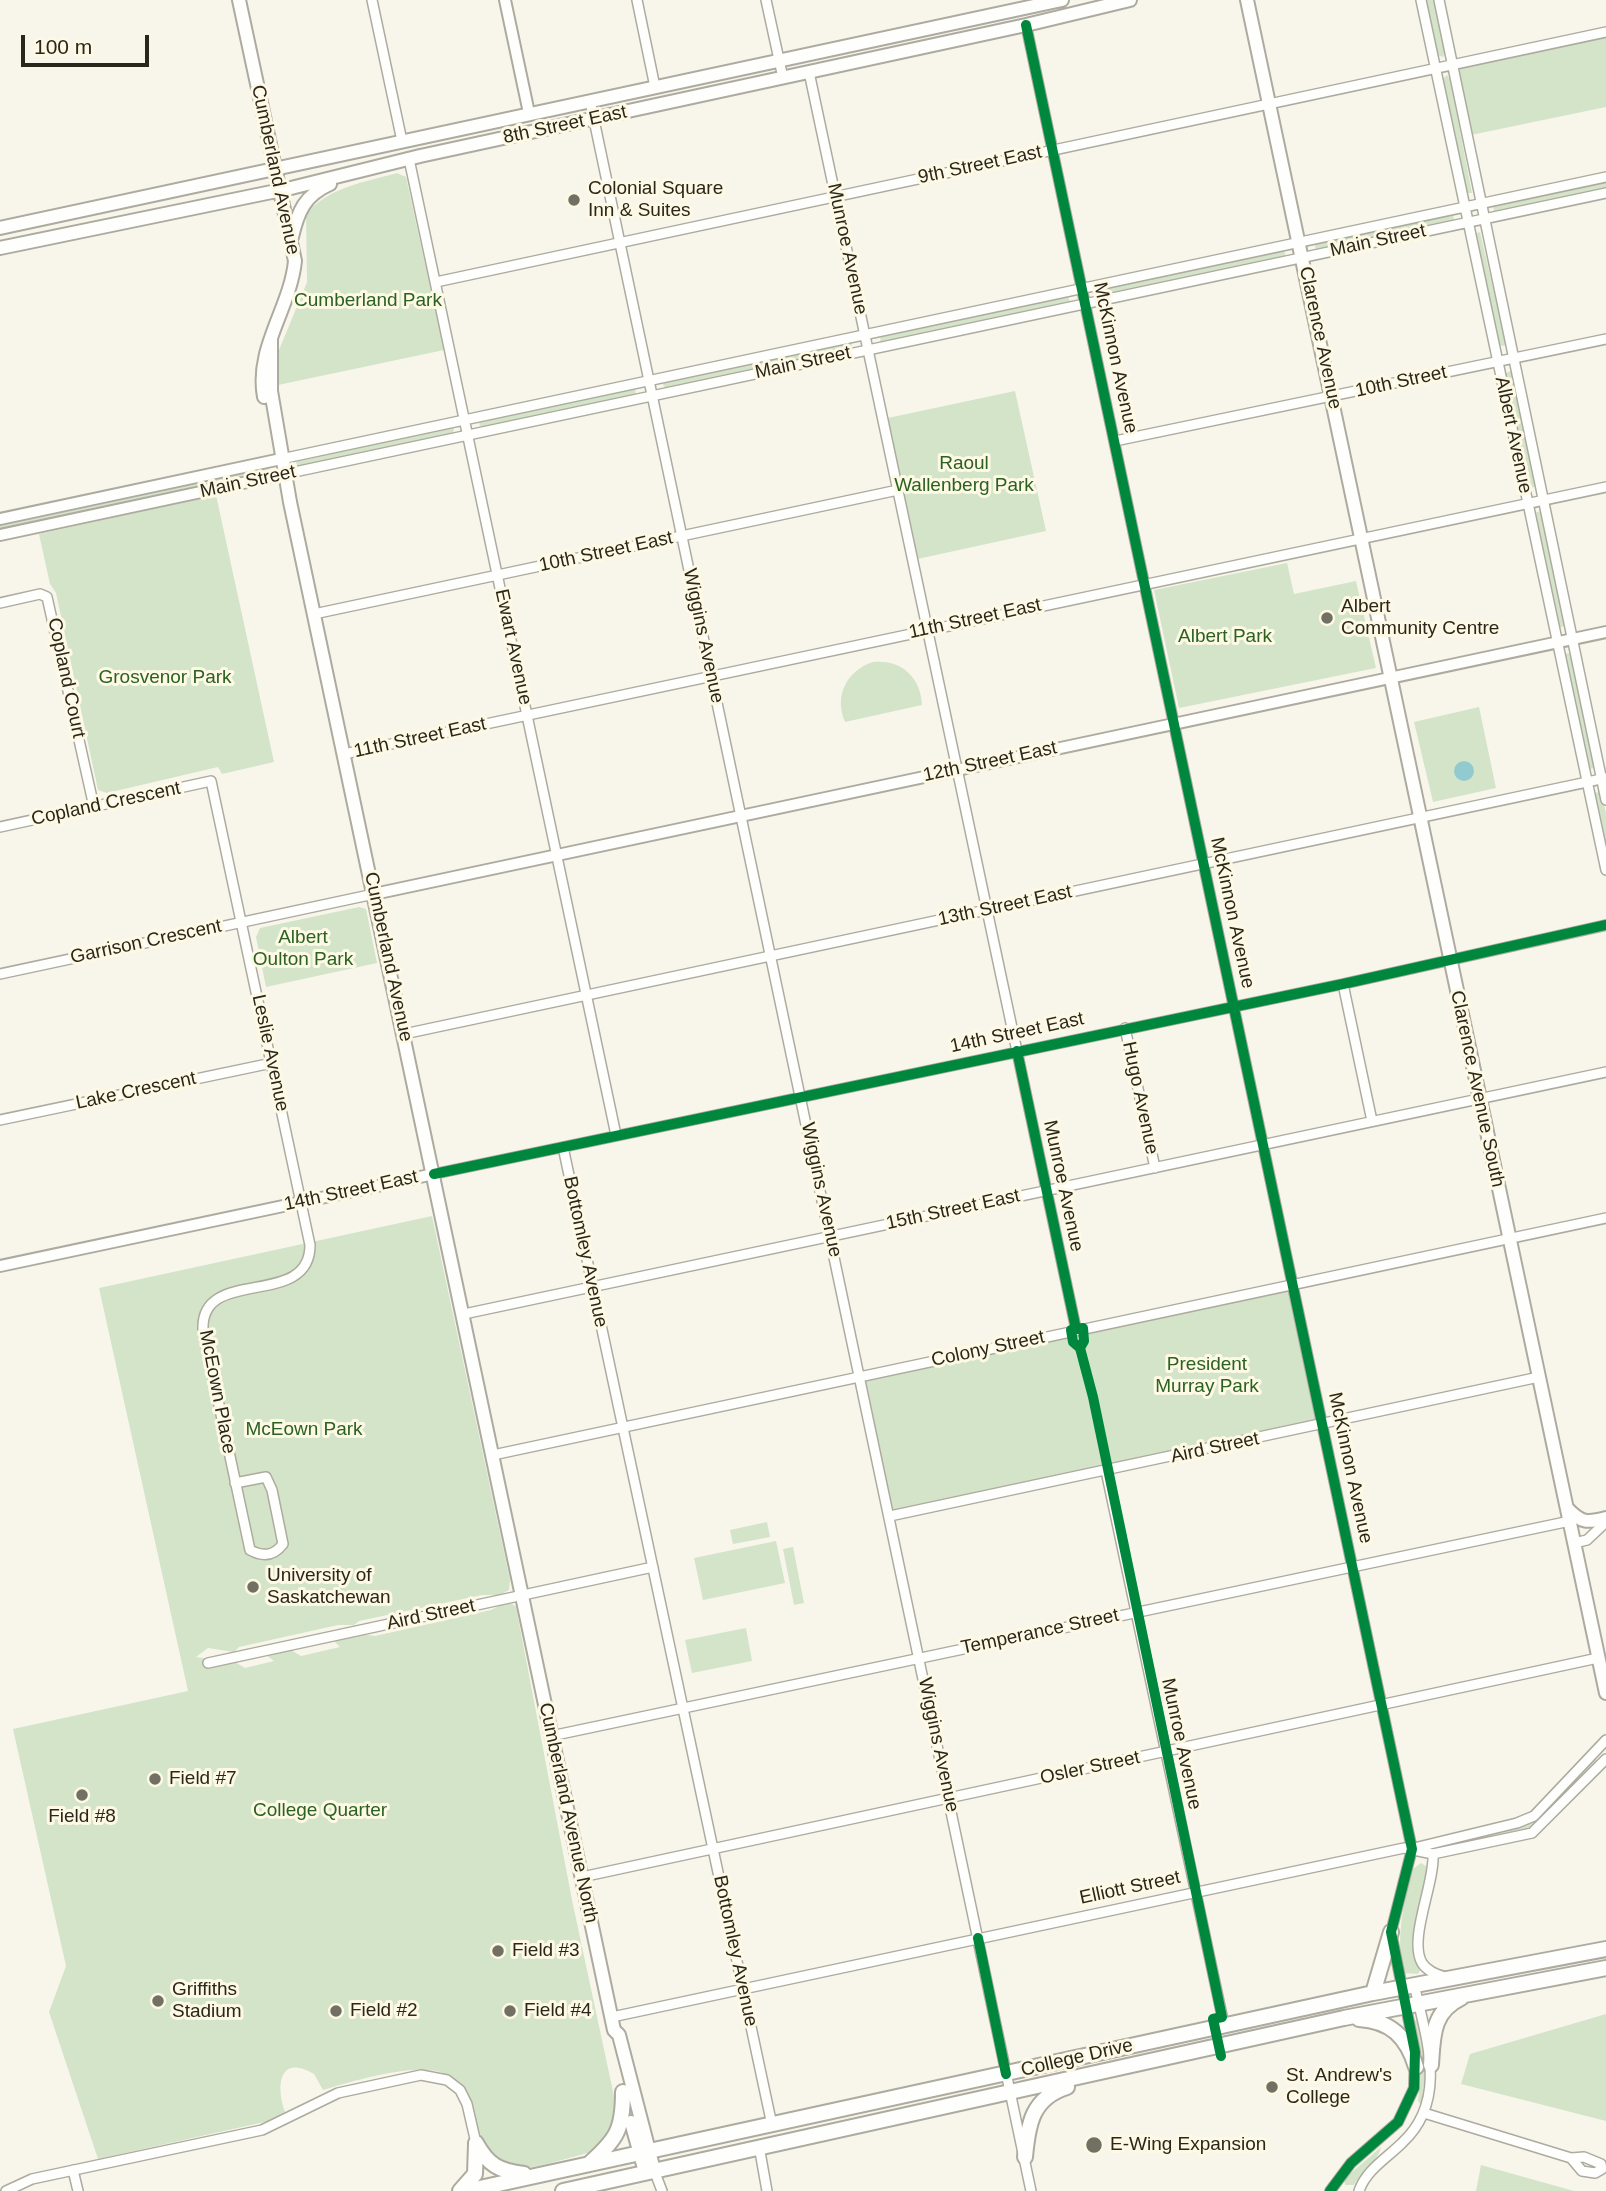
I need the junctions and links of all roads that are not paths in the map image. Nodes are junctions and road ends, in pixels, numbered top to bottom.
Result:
1 (239, 0) edge
2 (372, 0) edge
3 (505, 0) edge
4 (637, 0) edge
5 (766, 0) edge
6 (1062, 0) edge
7 (1130, 0) edge
8 (1247, 0) edge
9 (1421, 0) edge
10 (1439, 0) edge
11 (1022, 5) edge
12 (1027, 26) junction
13 (1606, 32) edge
14 (780, 61) junction
15 (1452, 65) junction
16 (1436, 68) junction
17 (809, 72) junction
18 (783, 78) junction
19 (655, 87) junction
20 (590, 101) junction
21 (1269, 103) junction
22 (529, 113) junction
23 (594, 118) junction
24 (402, 141) junction
25 (1052, 149) junction
26 (410, 159) junction
27 (275, 168) junction
28 (353, 174) junction
29 (1606, 177) edge
30 (280, 190) junction
31 (1606, 193) edge
32 (835, 197) junction
33 (1481, 204) junction
34 (1465, 207) junction
35 (49, 218) junction
36 (1484, 218) junction
37 (1468, 222) junction
38 (0, 228) edge
39 (291, 241) junction
40 (1300, 242) junction
41 (0, 243) edge
42 (620, 243) junction
43 (0, 248) edge
44 (1303, 257) junction
45 (436, 282) junction
46 (1082, 288) junction
47 (1085, 303) junction
48 (865, 334) junction
49 (1606, 339) edge
50 (868, 349) junction
51 (1513, 358) junction
52 (1497, 361) junction
53 (649, 380) junction
54 (652, 396) junction
55 (1332, 397) junction
56 (464, 418) junction
57 (468, 435) junction
58 (1115, 441) junction
59 (281, 459) junction
60 (285, 474) junction
61 (1606, 487) edge
62 (898, 490) junction
63 (1544, 500) junction
64 (1527, 503) junction
65 (0, 519) edge
66 (0, 535) edge
67 (682, 536) junction
68 (1361, 537) junction
69 (498, 575) junction
70 (1145, 583) junction
71 (0, 603) edge
72 (314, 614) junction
73 (927, 629) junction
74 (1606, 632) edge
75 (1573, 638) junction
76 (1556, 642) junction
77 (712, 675) junction
78 (1391, 677) junction
79 (527, 715) junction
80 (1174, 724) junction
81 (344, 754) junction
82 (956, 769) junction
83 (1604, 779) edge
84 (211, 781) joint
85 (1587, 782) junction
86 (1606, 800) edge
87 (94, 807) junction
88 (742, 815) junction
89 (1421, 817) junction
90 (0, 827) edge
91 (557, 854) junction
92 (1204, 863) junction
93 (1606, 870) edge
94 (374, 894) junction
95 (986, 910) junction
96 (242, 922) junction
97 (1606, 925) edge
98 (770, 955) junction
99 (1450, 959) junction
100 (0, 974) edge
101 (1343, 984) junction
102 (587, 995) junction
103 (1235, 1006) junction
104 (1125, 1028) junction
105 (404, 1034) junction
106 (1017, 1051) junction
107 (272, 1063) junction
108 (1606, 1072) edge
109 (801, 1096) junction
110 (1480, 1098) junction
111 (0, 1120) edge
112 (1371, 1121) junction
113 (616, 1135) junction
114 (1264, 1144) junction
115 (563, 1147) junction
116 (1155, 1168) junction
117 (434, 1174) junction
118 (1046, 1190) junction
119 (301, 1202) junction
120 (1606, 1219) edge
121 (831, 1237) junction
122 (1509, 1238) junction
123 (0, 1266) edge
124 (1293, 1285) junction
125 (593, 1287) junction
126 (464, 1314) junction
127 (1076, 1329) junction
128 (861, 1377) junction
129 (1539, 1377) junction
130 (1323, 1424) junction
131 (623, 1427) junction
132 (493, 1455) junction
133 (1106, 1471) junction
134 (235, 1483) junction
135 (1566, 1507) junction
136 (890, 1516) junction
137 (1606, 1520) edge
138 (1570, 1521) junction
139 (1574, 1543) junction
140 (1353, 1566) junction
141 (653, 1567) junction
142 (524, 1595) junction
143 (1135, 1611) junction
144 (920, 1657) junction
145 (1598, 1658) junction
146 (208, 1663) dead end
147 (1606, 1693) edge
148 (1382, 1704) junction
149 (683, 1707) junction
150 (551, 1736) junction
151 (1606, 1740) edge
152 (1164, 1752) junction
153 (1606, 1759) edge
154 (948, 1798) junction
155 (713, 1848) junction
156 (1412, 1849) junction
157 (1433, 1854) junction
158 (582, 1877) junction
159 (1195, 1892) junction
160 (1391, 1932) junction
161 (978, 1938) junction
162 (1606, 1949) edge
163 (1606, 1968) edge
164 (1447, 1978) junction
165 (1408, 1985) junction
166 (743, 1989) junction
167 (1479, 1990) junction
168 (1373, 1993) junction
169 (1412, 2004) junction
170 (612, 2017) junction
171 (1344, 2018) junction
172 (1224, 2025) junction
173 (614, 2030) junction
174 (1424, 2066) junction
175 (1101, 2072) junction
176 (1006, 2074) junction
177 (624, 2092) junction
178 (1010, 2092) junction
179 (1424, 2113) junction
180 (817, 2115) junction
181 (772, 2125) junction
182 (476, 2143) junction
183 (759, 2147) junction
184 (644, 2152) junction
185 (1025, 2157) junction
186 (1571, 2158) dead end
187 (588, 2164) junction
188 (73, 2171) junction
189 (649, 2171) junction
190 (532, 2177) junction
191 (6, 2191) edge
192 (78, 2191) edge
193 (460, 2191) edge
194 (466, 2191) edge
195 (563, 2191) edge
196 (662, 2191) edge
197 (767, 2191) edge
198 (1031, 2191) edge
199 (1330, 2191) edge
200 (1359, 2191) edge

1 - 27 main road, Cumberland Avenue
2 - 24 street
3 - 22 street
4 - 19 street
5 - 14 street
6 - 11 main road, 8th Street East
7 - 12 main road, 8th Street East
8 - 21 main road, Clarence Avenue
9 - 16 street, Albert Avenue
10 - 15 street, Albert Avenue
11 - 14 main road, 8th Street East
12 - 17 main road, 8th Street East
12 - 25 street, McKinnon Avenue
13 - 15 street, 9th Street East
14 - 18 street
14 - 19 main road, 8th Street East
15 - 16 street, 9th Street East
15 - 33 street, Albert Avenue
16 - 21 street, 9th Street East
16 - 34 street, Albert Avenue
17 - 18 main road, 8th Street East
17 - 32 street, Munroe Avenue
18 - 23 main road, 8th Street East
19 - 20 main road, 8th Street East
20 - 22 main road, 8th Street East
20 - 23 street, Wiggins Avenue
21 - 25 street, 9th Street East
21 - 40 main road, Clarence Avenue
22 - 24 main road, 8th Street East
23 - 26 main road, 8th Street East
23 - 42 street, Wiggins Avenue
24 - 27 main road, 8th Street East
25 - 32 street, 9th Street East
25 - 46 street, McKinnon Avenue
26 - 28 main road, 8th Street East
26 - 45 street, Ewart Avenue
27 - 30 main road, Cumberland Avenue
27 - 35 main road, 8th Street East
28 - 30 main road, 8th Street East
28 - 39 main road
29 - 33 street, Main Street
30 - 39 main road, Cumberland Avenue
30 - 43 main road, 8th Street East
31 - 36 street, Main Street
32 - 42 street, 9th Street East
32 - 48 street, Munroe Avenue
33 - 34 street, Main Street
33 - 36 street, Albert Avenue
34 - 37 street, Albert Avenue
34 - 40 street, Main Street
35 - 38 main road, 8th Street East
35 - 41 main road
36 - 37 street, Main Street
36 - 51 street, Albert Avenue
37 - 44 street, Main Street
37 - 52 street, Albert Avenue
39 - 59 main road, Cumberland Avenue
40 - 44 main road, Clarence Avenue
40 - 46 street, Main Street
42 - 45 street, 9th Street East
42 - 53 street, Wiggins Avenue
44 - 47 street, Main Street
44 - 55 main road, Clarence Avenue
45 - 56 street, Ewart Avenue
46 - 47 street, McKinnon Avenue
46 - 48 street, Main Street
47 - 50 street, Main Street
47 - 58 street, McKinnon Avenue
48 - 50 street, Munroe Avenue
48 - 53 street, Main Street
49 - 51 street, 10th Street
50 - 54 street, Main Street
50 - 62 street, Munroe Avenue
51 - 52 street, 10th Street
51 - 63 street, Albert Avenue
52 - 55 street, 10th Street
52 - 64 street, Albert Avenue
53 - 54 street, Wiggins Avenue
53 - 56 street, Main Street
54 - 57 street, Main Street
54 - 67 street, Wiggins Avenue
55 - 58 street, 10th Street
55 - 68 main road, Clarence Avenue
56 - 57 street, Ewart Avenue
56 - 59 street, Main Street
57 - 60 street, Main Street
57 - 69 street, Ewart Avenue
58 - 70 street, McKinnon Avenue
59 - 60 main road, Cumberland Avenue
59 - 65 street, Main Street
60 - 66 street, Main Street
60 - 72 main road, Cumberland Avenue
61 - 63 street, 11th Street East
62 - 67 street, 10th Street East
62 - 73 street, Munroe Avenue
63 - 64 street, 11th Street East
63 - 75 street, Albert Avenue
64 - 68 street, 11th Street East
64 - 76 street, Albert Avenue
67 - 69 street, 10th Street East
67 - 77 street, Wiggins Avenue
68 - 70 street, 11th Street East
68 - 78 main road, Clarence Avenue
69 - 72 street, 10th Street East
69 - 79 street, Ewart Avenue
70 - 73 street, 11th Street East
70 - 80 street, McKinnon Avenue
71 - 87 street, Copland Court
72 - 81 main road, Cumberland Avenue
73 - 77 street, 11th Street East
73 - 82 street, Munroe Avenue
74 - 75 street, 12th Street East
75 - 76 street, 12th Street East
75 - 83 street, Albert Avenue
76 - 78 street, 12th Street East
76 - 85 street, Albert Avenue
77 - 79 street, 11th Street East
77 - 88 street, Wiggins Avenue
78 - 80 street, 12th Street East
78 - 89 main road, Clarence Avenue South
79 - 81 street, 11th Street East
79 - 91 street, Ewart Avenue
80 - 82 street, 12th Street East
80 - 92 street, McKinnon Avenue
81 - 94 main road, Cumberland Avenue
82 - 88 street, 12th Street East
82 - 95 street, Munroe Avenue
83 - 85 street, 13th Street East
83 - 86 street, Albert Avenue
84 - 87 street, Copland Crescent
84 - 96 street, Leslie Avenue
85 - 89 street, 13th Street East
85 - 93 street, Albert Avenue
87 - 90 street, Copland Crescent
88 - 91 street, 12th Street East
88 - 98 street, Wiggins Avenue
89 - 92 street, 13th Street East
89 - 99 main road, Clarence Avenue South
91 - 94 street, 12th Street East
91 - 102 street, Ewart Avenue
92 - 95 street, 13th Street East
92 - 103 street, McKinnon Avenue
94 - 96 street, Garrison Crescent
94 - 105 main road, Cumberland Avenue
95 - 98 street, 13th Street East
95 - 106 street, Munroe Avenue
96 - 100 street, Garrison Crescent
96 - 107 street, Leslie Avenue
97 - 99 street, 14th Street East
98 - 102 street, 13th Street East
98 - 109 street, Wiggins Avenue
99 - 101 street, 14th Street East
99 - 110 main road, Clarence Avenue South
101 - 103 street, 14th Street East
101 - 112 street
102 - 105 street, 13th Street East
102 - 113 street, Ewart Avenue
103 - 104 street, 14th Street East
103 - 114 street, McKinnon Avenue
104 - 106 street, 14th Street East
104 - 116 street, Hugo Avenue
105 - 117 main road, Cumberland Avenue
106 - 109 street, 14th Street East
106 - 118 street, Munroe Avenue
107 - 111 street, Lake Crescent
107 - 119 street, Leslie Avenue
108 - 110 street, 15th Street East
109 - 113 street, 14th Street East
109 - 121 street, Wiggins Avenue
110 - 112 street, 15th Street East
110 - 122 main road, Clarence Avenue South
112 - 114 street, 15th Street East
113 - 115 street, 14th Street East
114 - 116 street, 15th Street East
114 - 124 street, McKinnon Avenue
115 - 117 street, 14th Street East
115 - 125 street, Bottomley Avenue
116 - 118 street, 15th Street East
117 - 119 street, 14th Street East
117 - 126 main road, Cumberland Avenue
118 - 121 street, 15th Street East
118 - 127 street, Munroe Avenue
119 - 123 street, 14th Street East
119 - 134 street, McEown Place
120 - 122 street, Colony Street
121 - 125 street, 15th Street East
121 - 128 street, Wiggins Avenue
122 - 124 street, Colony Street
122 - 129 main road, Clarence Avenue South
124 - 127 street, Colony Street
124 - 130 street, McKinnon Avenue
125 - 126 street, 15th Street East
125 - 131 street, Bottomley Avenue
126 - 132 main road, Cumberland Avenue
127 - 128 street, Colony Street
128 - 131 street, Colony Street
128 - 136 street, Wiggins Avenue
129 - 130 street, Aird Street
129 - 135 main road, Clarence Avenue South
130 - 133 street, Aird Street
130 - 140 street, McKinnon Avenue
131 - 132 street, Colony Street
131 - 141 street, Bottomley Avenue
132 - 142 main road, Cumberland Avenue North
133 - 136 street, Aird Street
133 - 143 street, Munroe Avenue
134 - 134 street, McEown Place
135 - 137 main road
135 - 138 main road
136 - 144 street, Wiggins Avenue
137 - 139 street
138 - 139 main road
138 - 140 street, Temperance Street
139 - 145 main road
140 - 143 street, Temperance Street
140 - 148 street, McKinnon Avenue
141 - 142 street, Aird Street
141 - 149 street, Bottomley Avenue
142 - 146 street, Aird Street
142 - 150 main road, Cumberland Avenue North
143 - 144 street, Temperance Street
143 - 152 street, Munroe Avenue
144 - 149 street, Temperance Street
144 - 154 street, Wiggins Avenue
145 - 147 main road
145 - 148 street, Osler Street
148 - 152 street, Osler Street
148 - 156 street, McKinnon Avenue
149 - 150 street, Temperance Street
149 - 155 street, Bottomley Avenue
150 - 158 main road, Cumberland Avenue North
151 - 156 street, Elliott Street
152 - 154 street, Osler Street
152 - 159 street, Munroe Avenue
153 - 157 street
154 - 155 street, Osler Street
154 - 161 street, Wiggins Avenue
155 - 158 street, Osler Street
155 - 166 street, Bottomley Avenue
156 - 157 street
156 - 159 street, Elliott Street
156 - 160 street
157 - 164 street
158 - 170 main road, Cumberland Avenue North
159 - 161 street, Elliott Street
159 - 172 street, Munroe Avenue
160 - 165 street
160 - 168 main road
161 - 166 street, Elliott Street
161 - 176 street, Wiggins Avenue
162 - 164 main road, College Drive
163 - 167 main road, College Drive
164 - 165 main road, College Drive
165 - 168 main road, College Drive
165 - 169 street
166 - 170 street, Elliott Street
166 - 181 street, Bottomley Avenue
167 - 169 main road, College Drive
167 - 174 main road
168 - 172 main road, College Drive
169 - 171 main road, College Drive
169 - 174 street
169 - 174 street
170 - 173 main road, Cumberland Avenue North
171 - 174 main road
171 - 175 main road, College Drive
172 - 176 main road, College Drive
173 - 177 main road, Cumberland Avenue North
173 - 184 main road, Cumberland Avenue North
174 - 179 street
174 - 199 street
175 - 178 main road, College Drive
175 - 185 main road
176 - 178 street, Wiggins Avenue
176 - 180 main road, College Drive
177 - 184 main road, Cumberland Avenue North
177 - 187 main road
178 - 183 main road, College Drive
178 - 185 street, Wiggins Avenue
179 - 186 street
179 - 200 street
180 - 181 main road, College Drive
180 - 183 main road
181 - 184 main road, College Drive
182 - 188 street
182 - 190 main road
182 - 193 main road
183 - 189 main road, College Drive
183 - 197 street
184 - 187 main road, College Drive
184 - 189 main road
185 - 198 street, Wiggins Avenue
187 - 190 main road, College Drive
188 - 191 street
188 - 192 street
189 - 195 main road, College Drive
189 - 196 street
190 - 194 main road, College Drive

